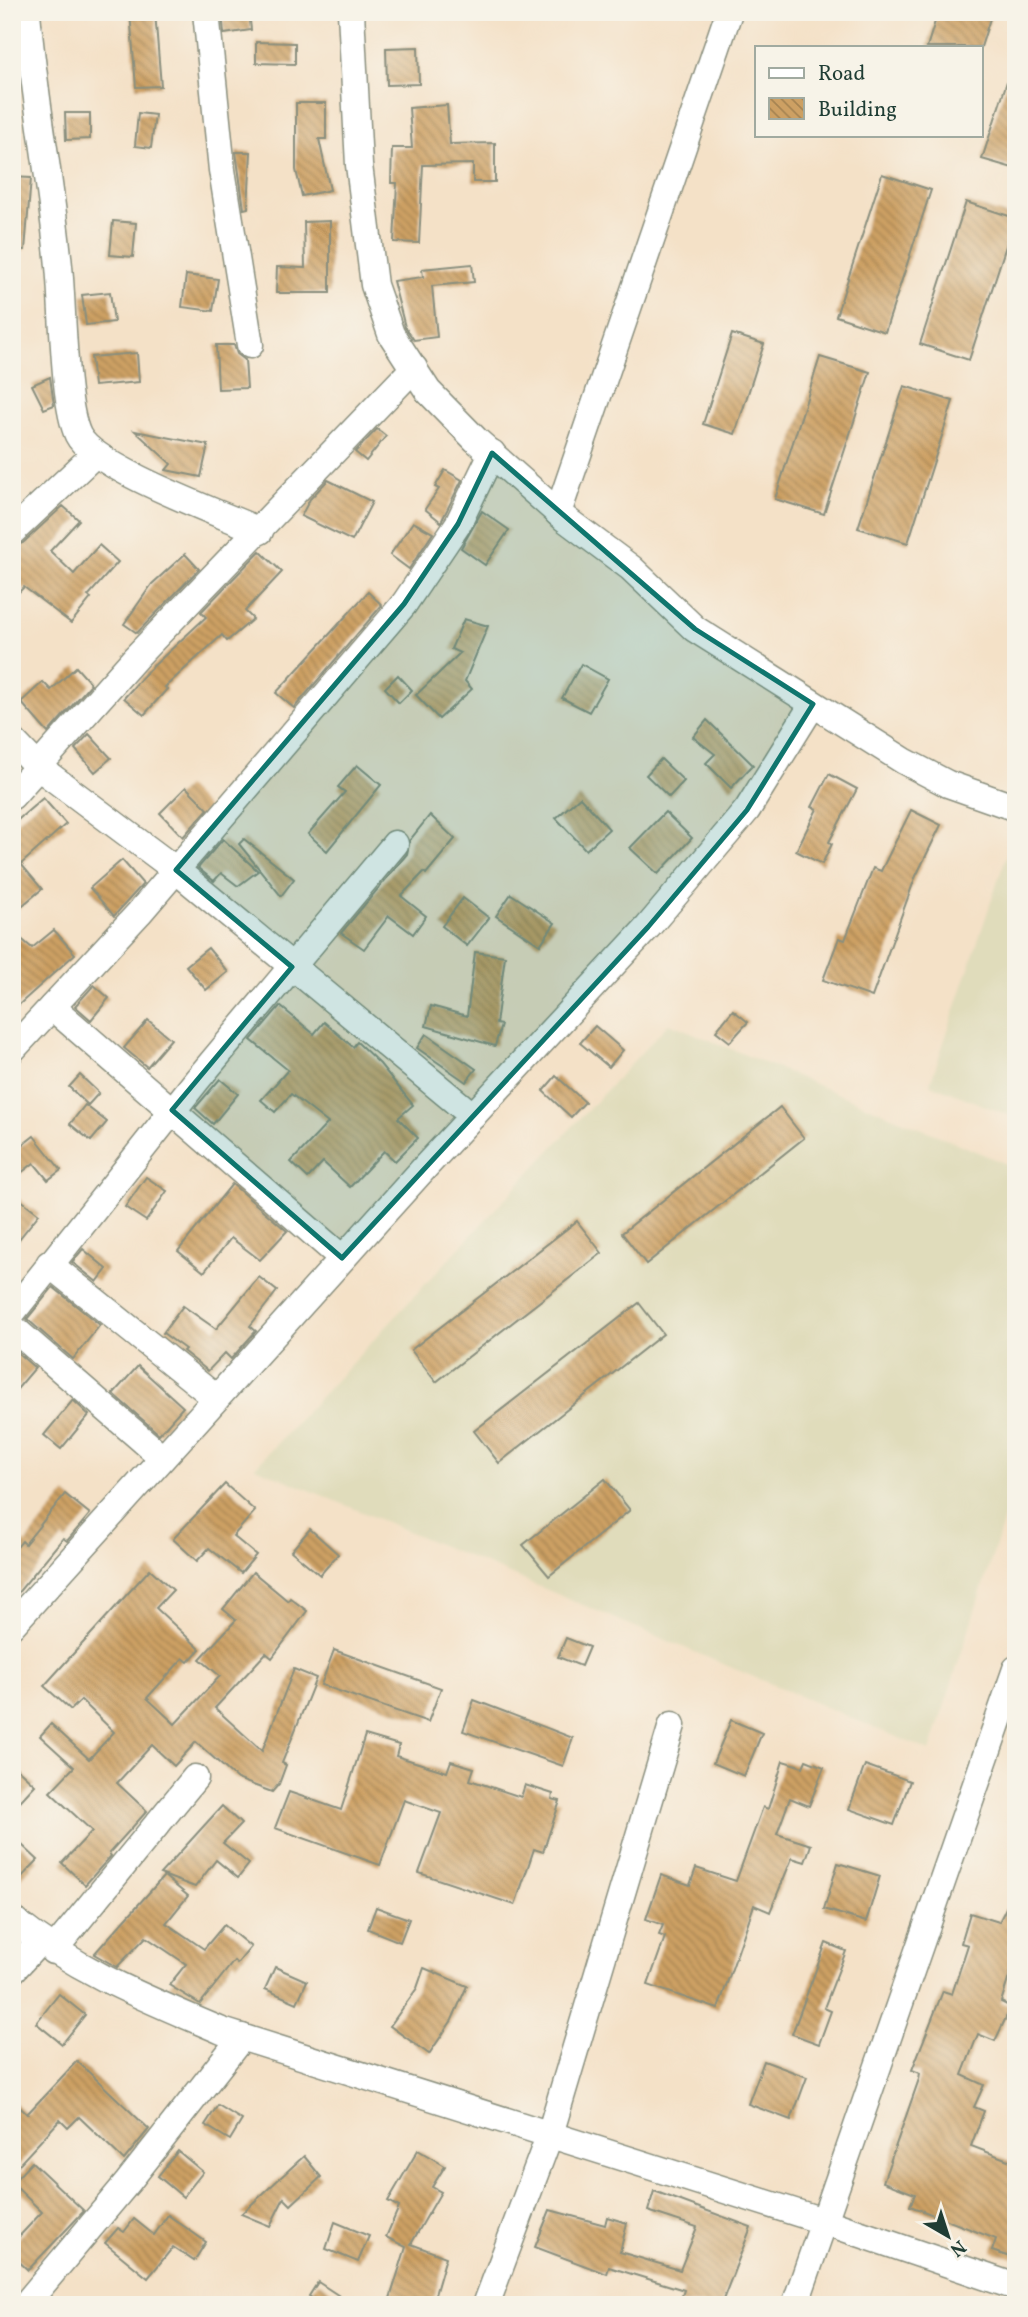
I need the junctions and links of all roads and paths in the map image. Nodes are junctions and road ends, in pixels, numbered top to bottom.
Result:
1 (27, 12) edge
2 (206, 12) edge
3 (351, 12) edge
4 (729, 12) edge
5 (250, 345) dead end
6 (414, 368) junction
7 (492, 453) junction
8 (95, 454) junction
9 (558, 513) junction
10 (260, 531) junction
11 (12, 533) edge
12 (813, 704) junction
13 (12, 740) edge
14 (37, 766) junction
15 (12, 796) edge
16 (1016, 808) edge
17 (395, 844) dead end
18 (176, 870) junction
19 (292, 967) junction
20 (52, 1007) junction
21 (12, 1050) edge
22 (172, 1110) junction
23 (473, 1116) junction
24 (342, 1258) junction
25 (49, 1264) junction
26 (12, 1313) edge
27 (12, 1327) edge
28 (216, 1398) junction
29 (162, 1457) junction
30 (12, 1625) edge
31 (1016, 1670) edge
32 (672, 1725) dead end
33 (195, 1778) dead end
34 (12, 1919) edge
35 (47, 1946) junction
36 (12, 1971) edge
37 (242, 2037) junction
38 (550, 2134) junction
39 (823, 2221) junction
40 (1016, 2287) edge
41 (25, 2305) edge
42 (486, 2305) edge
43 (795, 2305) edge

1 - 8 street
2 - 5 street
3 - 6 street
4 - 9 street
6 - 7 street
6 - 10 street
7 - 9 street
7 - 18 street
8 - 10 street
8 - 11 street
9 - 12 street
10 - 14 street
12 - 16 street
12 - 23 street
13 - 14 street
14 - 15 street
14 - 18 street
17 - 19 street
18 - 19 street
18 - 20 street
19 - 22 street
19 - 23 street
20 - 21 street
20 - 22 street
22 - 24 street
22 - 25 street
23 - 24 street
24 - 28 street
25 - 26 street
25 - 28 street
27 - 29 street
28 - 29 street
29 - 30 street
31 - 39 street
32 - 38 street
33 - 35 street
34 - 35 street
35 - 36 street
35 - 37 street
37 - 38 street
37 - 41 street
38 - 39 street
38 - 42 street
39 - 40 street
39 - 43 street

